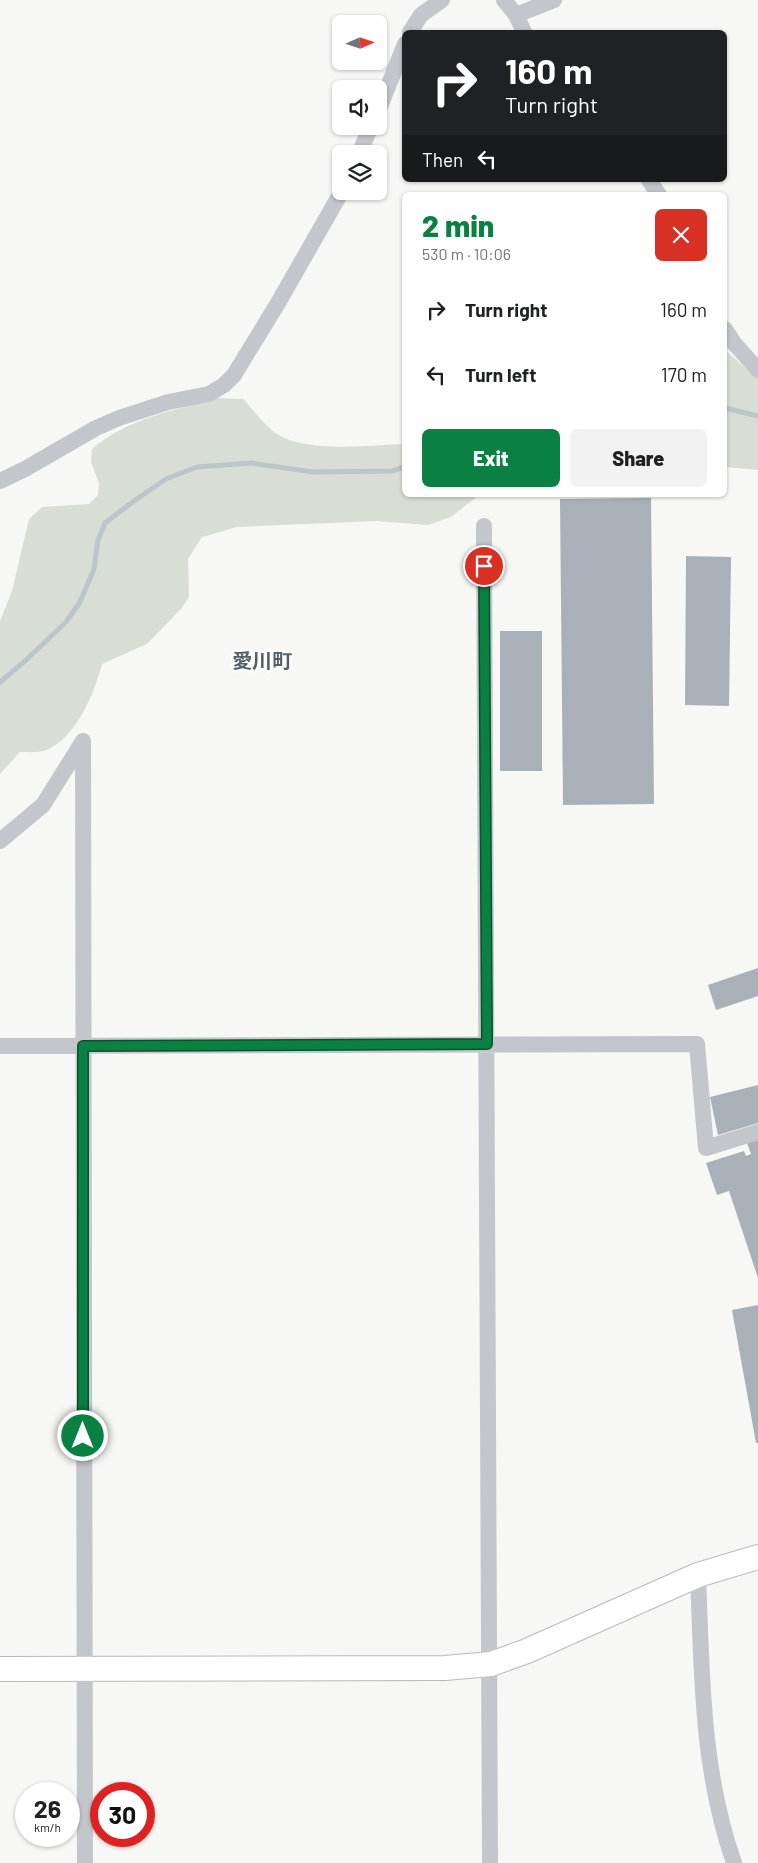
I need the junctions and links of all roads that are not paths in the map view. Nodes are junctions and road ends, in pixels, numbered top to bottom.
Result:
1 (442, 0) edge
2 (504, 0) edge
3 (554, 0) edge
4 (516, 15) junction
5 (411, 30) edge
6 (523, 30) edge
7 (402, 52) edge
8 (387, 89) edge
9 (337, 200) edge
10 (727, 332) edge
11 (758, 370) edge
12 (0, 481) edge
13 (484, 526) dead end
14 (0, 841) edge
15 (487, 1044) junction
16 (0, 1046) edge
17 (83, 1046) junction
18 (758, 1132) edge
19 (758, 1556) edge
20 (698, 1575) junction
21 (490, 1664) junction
22 (84, 1669) junction
23 (0, 1670) edge
24 (85, 1863) edge
25 (490, 1863) edge
26 (734, 1863) edge

1 - 5 street
2 - 4 street
3 - 4 street
4 - 6 street
7 - 8 street
9 - 12 street
10 - 11 street
13 - 15 street
14 - 17 street
15 - 17 street
15 - 18 street
15 - 21 street
16 - 17 street
17 - 22 street
19 - 20 street
20 - 21 street
20 - 26 street
21 - 22 street
21 - 25 street
22 - 23 street
22 - 24 street

